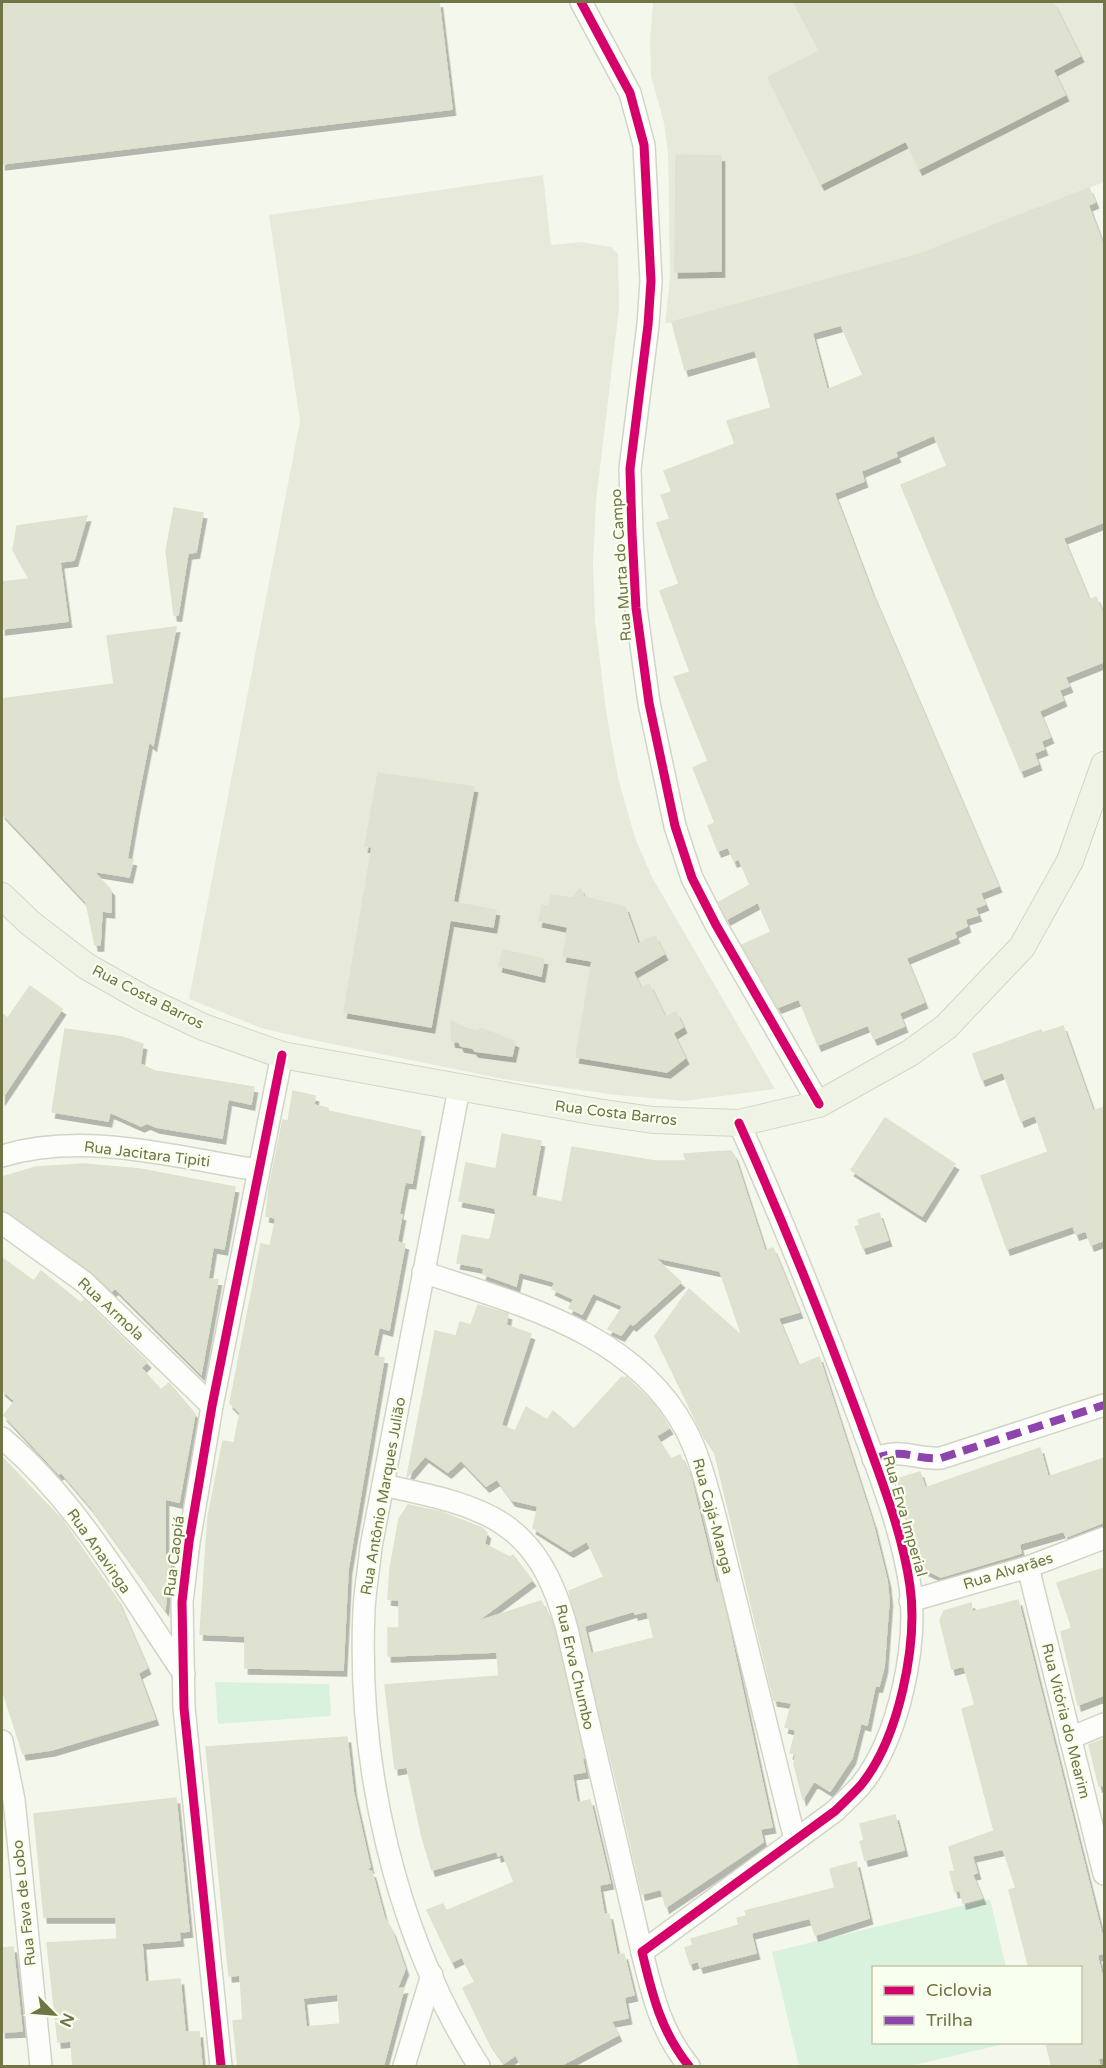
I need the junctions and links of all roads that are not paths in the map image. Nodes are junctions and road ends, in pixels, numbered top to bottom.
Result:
1 (580, 2) edge
2 (1104, 765) edge
3 (2, 896) edge
4 (282, 1055) junction
5 (459, 1089) junction
6 (819, 1104) junction
7 (739, 1123) junction
8 (2, 1156) edge
9 (257, 1170) junction
10 (2, 1223) edge
11 (423, 1272) junction
12 (212, 1406) junction
13 (1104, 1406) edge
14 (2, 1438) edge
15 (873, 1459) junction
16 (383, 1485) junction
17 (1104, 1538) edge
18 (1028, 1567) junction
19 (910, 1601) junction
20 (184, 1674) junction
21 (1104, 1724) edge
22 (1070, 1738) junction
23 (2, 1741) edge
24 (795, 1840) junction
25 (1104, 1874) edge
26 (642, 1952) junction
27 (432, 1975) junction
28 (41, 2067) edge
29 (221, 2067) edge
30 (404, 2067) edge
31 (479, 2067) edge
32 (688, 2067) edge

1 - 6 street, Rua Murta do Campo
2 - 6 main road, Rua Costa Barros
3 - 4 main road, Rua Costa Barros
4 - 5 main road, Rua Costa Barros
4 - 9 street, Rua Caopiá
5 - 7 main road, Rua Costa Barros
5 - 11 street, Rua Antônio Marques Julião
6 - 7 main road, Rua Costa Barros
7 - 15 street, Rua Erva Imperial
8 - 9 street, Rua Jacitara Tipiti
9 - 12 street, Rua Caopiá
10 - 12 street, Rua Armola
11 - 16 street, Rua Antônio Marques Julião
11 - 24 street, Rua Cajá-Manga
12 - 20 street, Rua Caopiá
13 - 15 street
14 - 20 street, Rua Anavinga
15 - 19 street, Rua Erva Imperial
16 - 26 street, Rua Erva Chumbo
16 - 27 street, Rua Antônio Marques Julião
17 - 18 street, Rua Alvarães
18 - 19 street, Rua Alvarães
18 - 22 street, Rua Vitória do Mearim
19 - 24 street, Rua Erva Imperial
20 - 29 street, Rua Caopiá
21 - 22 street
22 - 25 street, Rua Vitória do Mearim
23 - 28 street, Rua Fava de Lobo
24 - 26 street, Rua Erva Imperial
26 - 32 street
27 - 30 street
27 - 31 street, Rua Antônio Marques Julião

